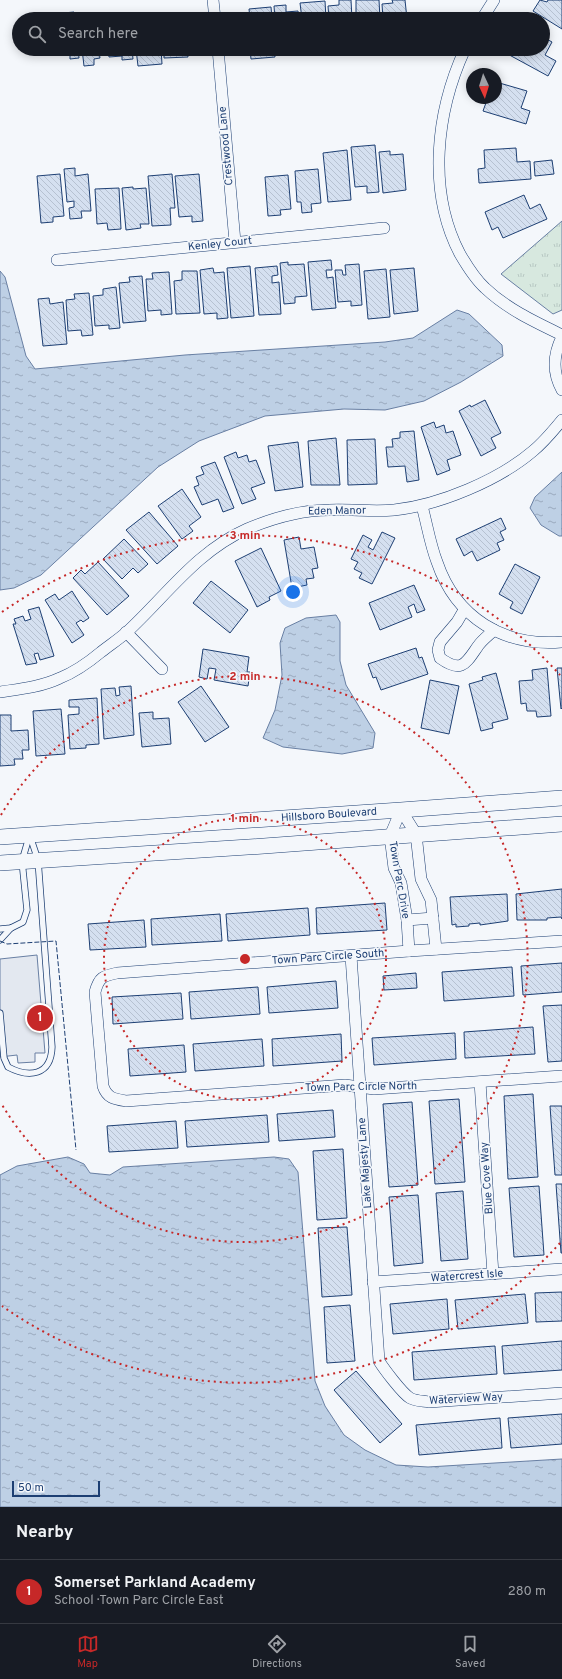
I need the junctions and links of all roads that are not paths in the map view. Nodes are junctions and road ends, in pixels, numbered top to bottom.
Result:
1 (213, 0) edge
2 (494, 0) edge
3 (214, 12) edge
4 (486, 12) edge
5 (219, 56) edge
6 (462, 56) edge
7 (384, 228) dead end
8 (235, 242) junction
9 (57, 260) dead end
10 (562, 336) edge
11 (562, 390) edge
12 (562, 420) edge
13 (422, 506) junction
14 (464, 610) junction
15 (494, 630) junction
16 (126, 632) junction
17 (562, 642) edge
18 (162, 670) dead end
19 (0, 692) edge
20 (562, 798) edge
21 (401, 810) junction
22 (562, 824) edge
23 (29, 834) junction
24 (416, 834) junction
25 (390, 836) junction
26 (0, 837) edge
27 (38, 860) junction
28 (22, 861) junction
29 (0, 863) edge
30 (434, 918) junction
31 (406, 920) junction
32 (11, 928) junction
33 (0, 929) edge
34 (0, 940) edge
35 (562, 941) edge
36 (436, 949) junction
37 (409, 951) junction
38 (350, 956) junction
39 (0, 1013) edge
40 (562, 1076) edge
41 (480, 1082) junction
42 (360, 1087) junction
43 (113, 1099) joint
44 (562, 1269) edge
45 (493, 1274) junction
46 (373, 1282) junction
47 (383, 1368) joint
48 (562, 1393) edge

1 - 3 street
2 - 4 street
5 - 8 street, Crestwood Lane
6 - 10 street
7 - 8 street, Kenley Court
8 - 9 street, Kenley Court
10 - 11 street
12 - 13 street, Eden Manor
13 - 14 street
13 - 16 street, Eden Manor
14 - 15 street
14 - 15 street
15 - 17 street
16 - 18 street
16 - 19 street, Eden Manor
20 - 21 street, Hillsboro Boulevard
21 - 23 street, Hillsboro Boulevard
21 - 24 street
21 - 25 street, Town Parc Drive
22 - 24 street
23 - 26 street, Hillsboro Boulevard
23 - 27 lane
23 - 28 lane
24 - 25 street
24 - 30 street
25 - 27 street
25 - 31 street, Town Parc Drive
27 - 28 street
27 - 39 lane
28 - 29 street
28 - 32 lane
30 - 31 street
30 - 36 street
31 - 37 street, Town Parc Drive
32 - 33 lane
32 - 34 lane
35 - 36 street, Town Parc Circle South
36 - 37 street, Town Parc Circle South
37 - 38 street, Town Parc Circle South
38 - 42 street, Lake Majesty Lane
38 - 43 street, Town Parc Circle South
40 - 41 street, Town Parc Circle North
41 - 42 street, Town Parc Circle North
41 - 45 street, Blue Cove Way
42 - 43 street, Town Parc Circle North
42 - 46 street, Lake Majesty Lane
44 - 45 street, Watercrest Isle
45 - 46 street, Watercrest Isle
46 - 47 street, Lake Majesty Lane
47 - 48 street, Waterview Way

